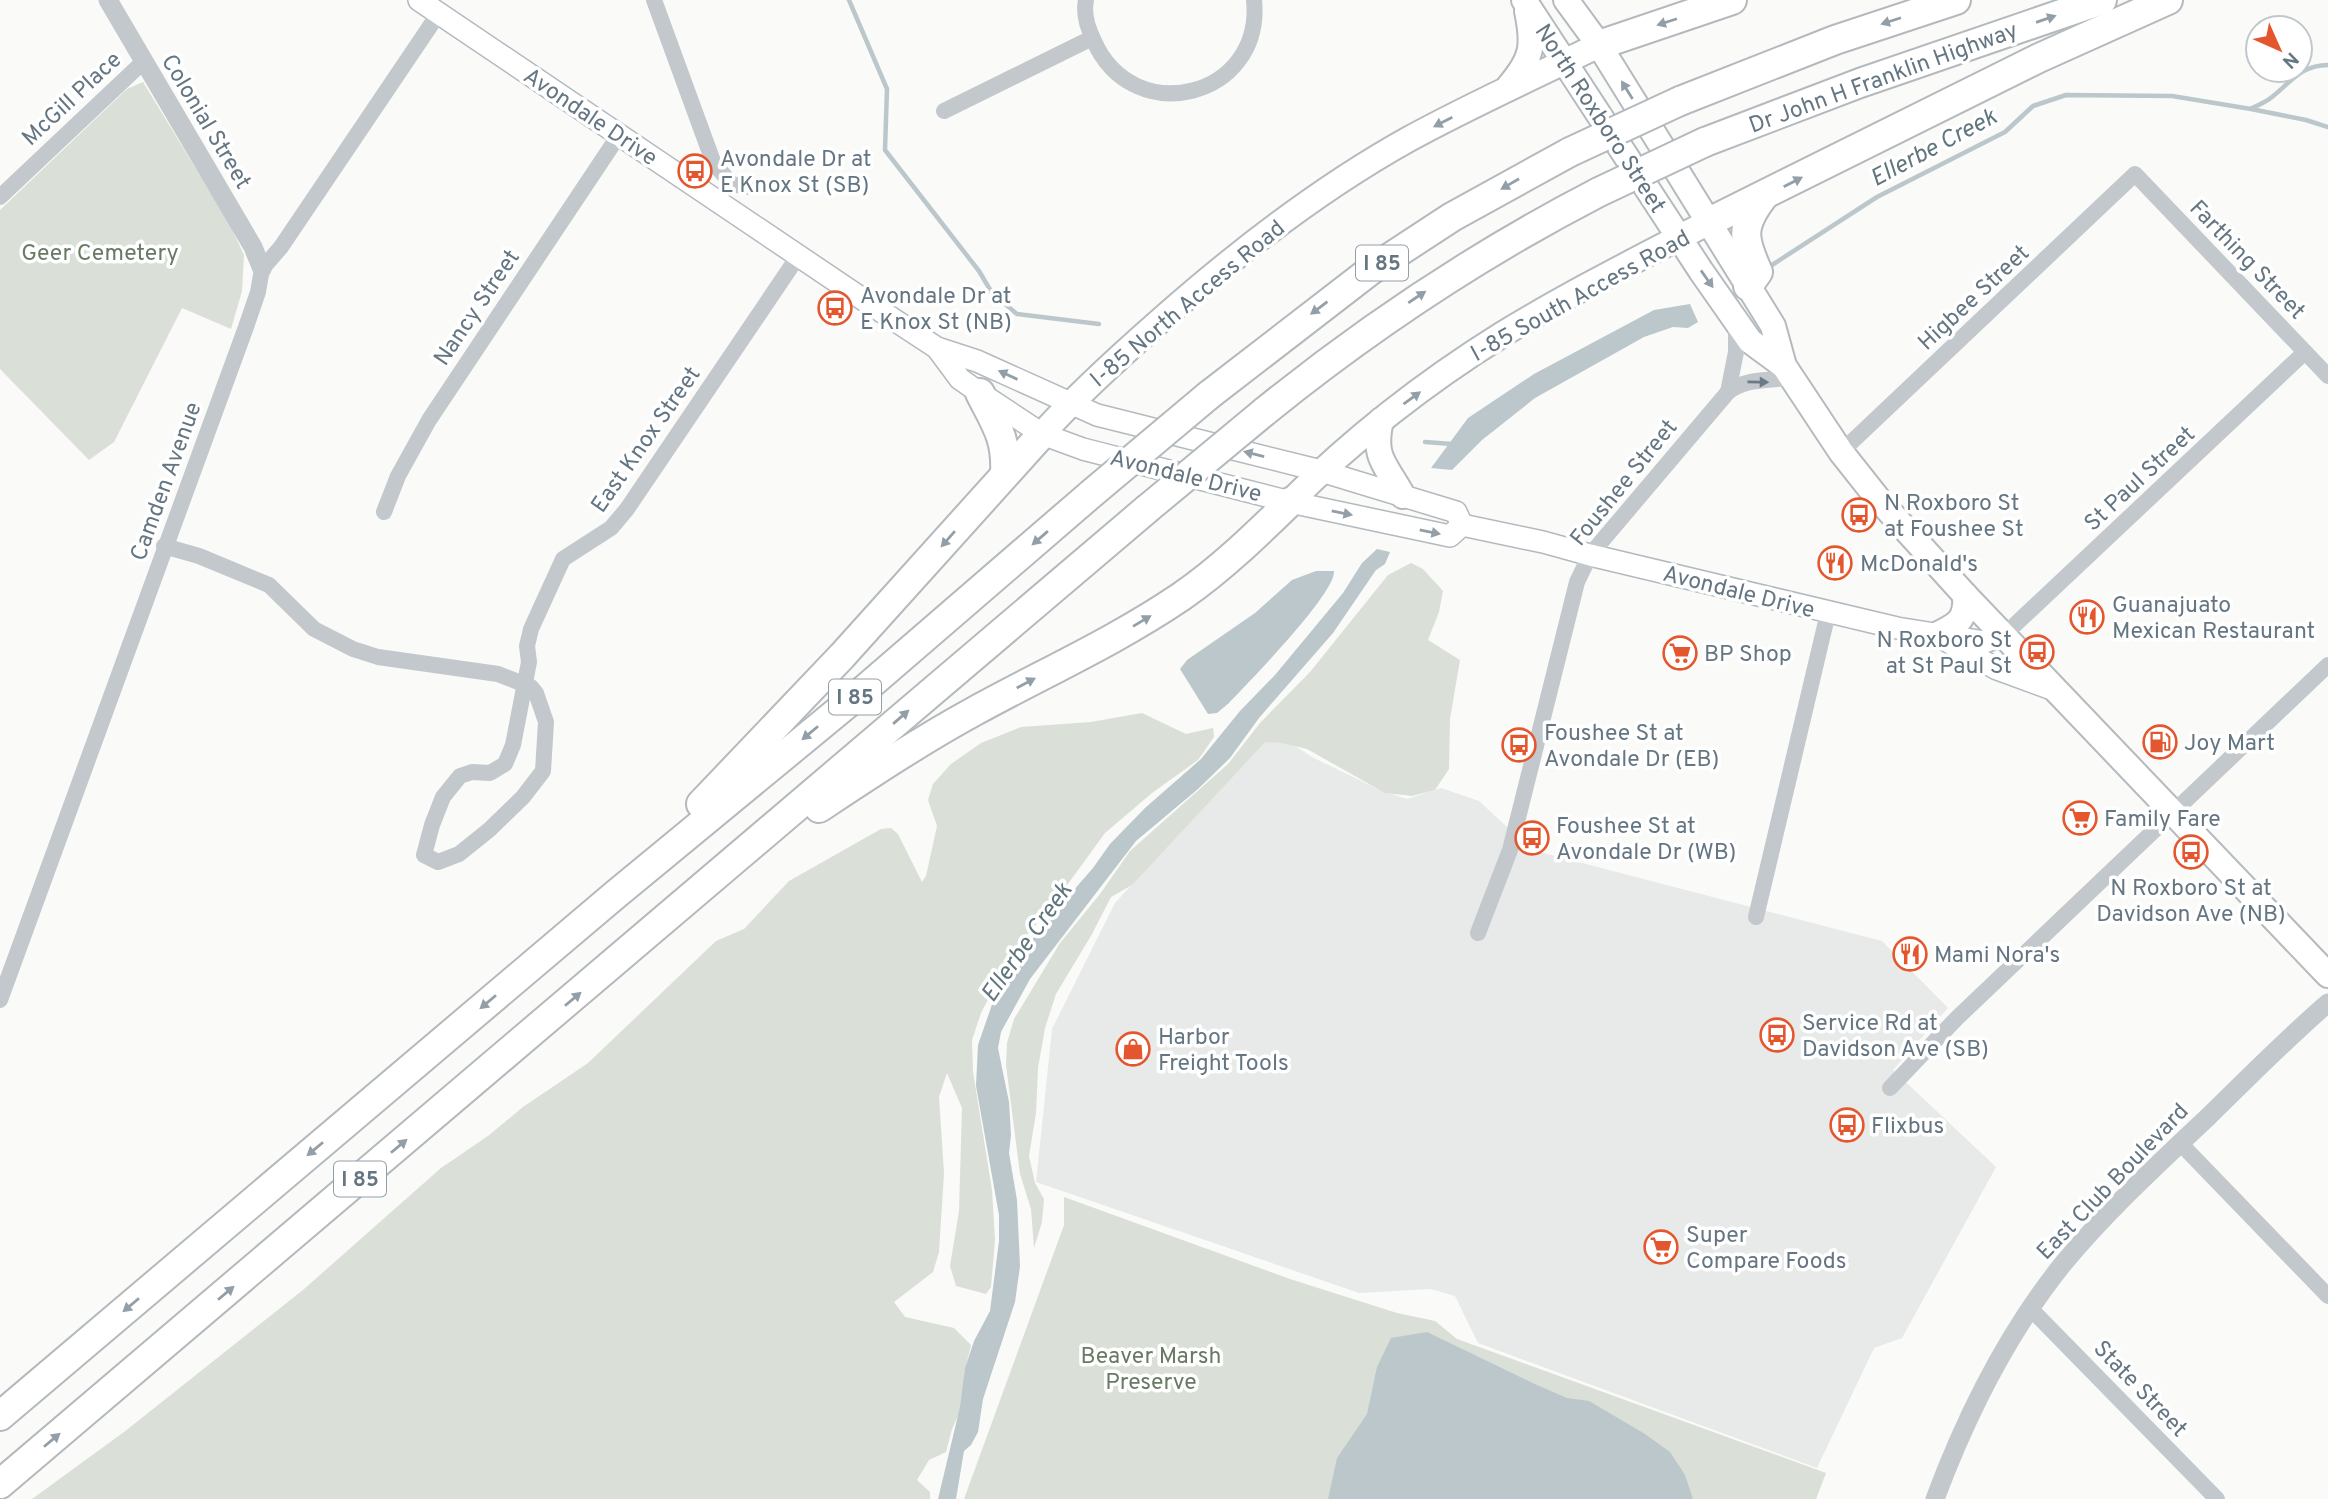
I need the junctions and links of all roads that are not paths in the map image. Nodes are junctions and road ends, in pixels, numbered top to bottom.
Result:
1 (108, 0) edge
2 (419, 0) edge
3 (654, 0) edge
4 (1086, 0) edge
5 (1254, 0) edge
6 (1566, 0) edge
7 (1732, 0) edge
8 (1955, 0) edge
9 (2102, 0) edge
10 (2168, 0) edge
11 (1525, 1) edge
12 (439, 13) junction
13 (1092, 38) junction
14 (1599, 45) junction
15 (144, 62) junction
16 (1564, 62) junction
17 (1504, 91) junction
18 (944, 111) dead end
19 (619, 135) junction
20 (2135, 174) joint
21 (746, 187) dead end
22 (0, 197) edge
23 (1763, 197) junction
24 (1709, 222) junction
25 (1679, 238) junction
26 (799, 255) junction
27 (262, 269) junction
28 (1748, 286) junction
29 (1736, 320) junction
30 (937, 348) junction
31 (2305, 352) junction
32 (1787, 372) junction
33 (2328, 376) edge
34 (1728, 392) junction
35 (980, 393) junction
36 (1070, 403) junction
37 (1381, 420) junction
38 (1042, 433) junction
39 (1841, 452) junction
40 (1321, 471) junction
41 (1005, 473) junction
42 (1403, 496) junction
43 (1290, 502) junction
44 (384, 512) dead end
45 (1462, 524) junction
46 (164, 546) junction
47 (1590, 555) junction
48 (1965, 595) junction
49 (1828, 613) junction
50 (1936, 635) junction
51 (2004, 635) junction
52 (2328, 665) edge
53 (524, 682) junction
54 (2058, 691) junction
55 (2173, 811) junction
56 (720, 874) junction
57 (615, 895) junction
58 (1756, 917) dead end
59 (1478, 933) dead end
60 (2328, 975) edge
61 (0, 999) edge
62 (2328, 1003) edge
63 (1890, 1088) dead end
64 (2180, 1143) junction
65 (2328, 1296) edge
66 (2031, 1309) junction
67 (0, 1416) edge
68 (0, 1484) edge
69 (1935, 1499) edge
70 (2217, 1499) edge

1 - 15 street, Colonial Street
2 - 12 main road, Avondale Drive
3 - 21 street
4 - 13 street
5 - 13 street
6 - 14 main road, North Roxboro Street
7 -> 14 highway
8 -> 57 highway, Dr John H Franklin Highway / I 85, bridge
56 -> 9 highway, Dr John H Franklin Highway / I 85, bridge
23 -> 10 highway
11 - 16 main road, North Roxboro Street
11 - 17 main road
12 - 19 main road, Avondale Drive
12 - 27 street, Camden Avenue
13 - 18 street
14 - 16 main road, I-85 North Access Road
24 -> 14 main road, North Roxboro Street
15 - 22 street, McGill Place
15 - 27 street, Colonial Street
16 - 17 main road, I-85 North Access Road
16 - 25 main road, North Roxboro Street
17 -> 36 main road, I-85 North Access Road
19 - 26 main road, Avondale Drive
19 - 44 street, Nancy Street
20 - 31 street, Farthing Street
20 - 39 street, Higbee Street
23 - 24 highway
23 - 28 highway
24 - 25 main road, I-85 South Access Road
24 - 28 main road, North Roxboro Street
25 -> 29 main road, North Roxboro Street
37 -> 25 main road, I-85 South Access Road
26 - 30 main road, Avondale Drive
26 - 53 street, East Knox Street
27 - 46 street, Camden Avenue
28 - 32 main road, North Roxboro Street
29 - 32 main road, North Roxboro Street
29 - 34 street, Foushee Street
30 - 35 main road, Avondale Drive
36 -> 30 main road, Avondale Drive
31 - 33 street, Farthing Street
31 - 51 street, St Paul Street
34 -> 32 street, Foushee Street
32 - 39 main road, North Roxboro Street
34 - 47 street, Foushee Street
35 - 38 main road, Avondale Drive
35 - 41 highway
36 - 38 main road, I-85 North Access Road
40 -> 36 main road, Avondale Drive
37 - 40 main road, I-85 South Access Road
37 - 42 main road
38 - 41 highway
38 - 43 main road, Avondale Drive
39 - 48 main road, North Roxboro Street
40 - 42 main road, Avondale Drive
40 - 43 main road, I-85 South Access Road
41 -> 57 highway
42 - 45 main road, Avondale Drive
43 -> 45 main road, Avondale Drive
56 -> 43 highway
45 - 47 main road, Avondale Drive
46 - 53 street
46 - 61 street, Camden Avenue
47 - 49 main road, Avondale Drive
47 - 59 street, Foushee Street
48 - 50 main road
48 - 51 main road, North Roxboro Street
49 - 50 main road, Avondale Drive
49 - 58 street
50 - 51 main road, Avondale Drive
50 - 54 main road, Avondale Drive
51 - 54 main road, North Roxboro Street
52 - 55 street
53 - 53 street, East Knox Street
54 - 55 main road, North Roxboro Street
55 - 60 main road, North Roxboro Street
55 - 63 street
68 -> 56 highway, I 85
57 -> 67 highway, I 85
62 - 64 street, East Club Boulevard
64 - 65 street
64 - 66 street, East Club Boulevard
66 - 69 street, East Club Boulevard
66 - 70 street, State Street

